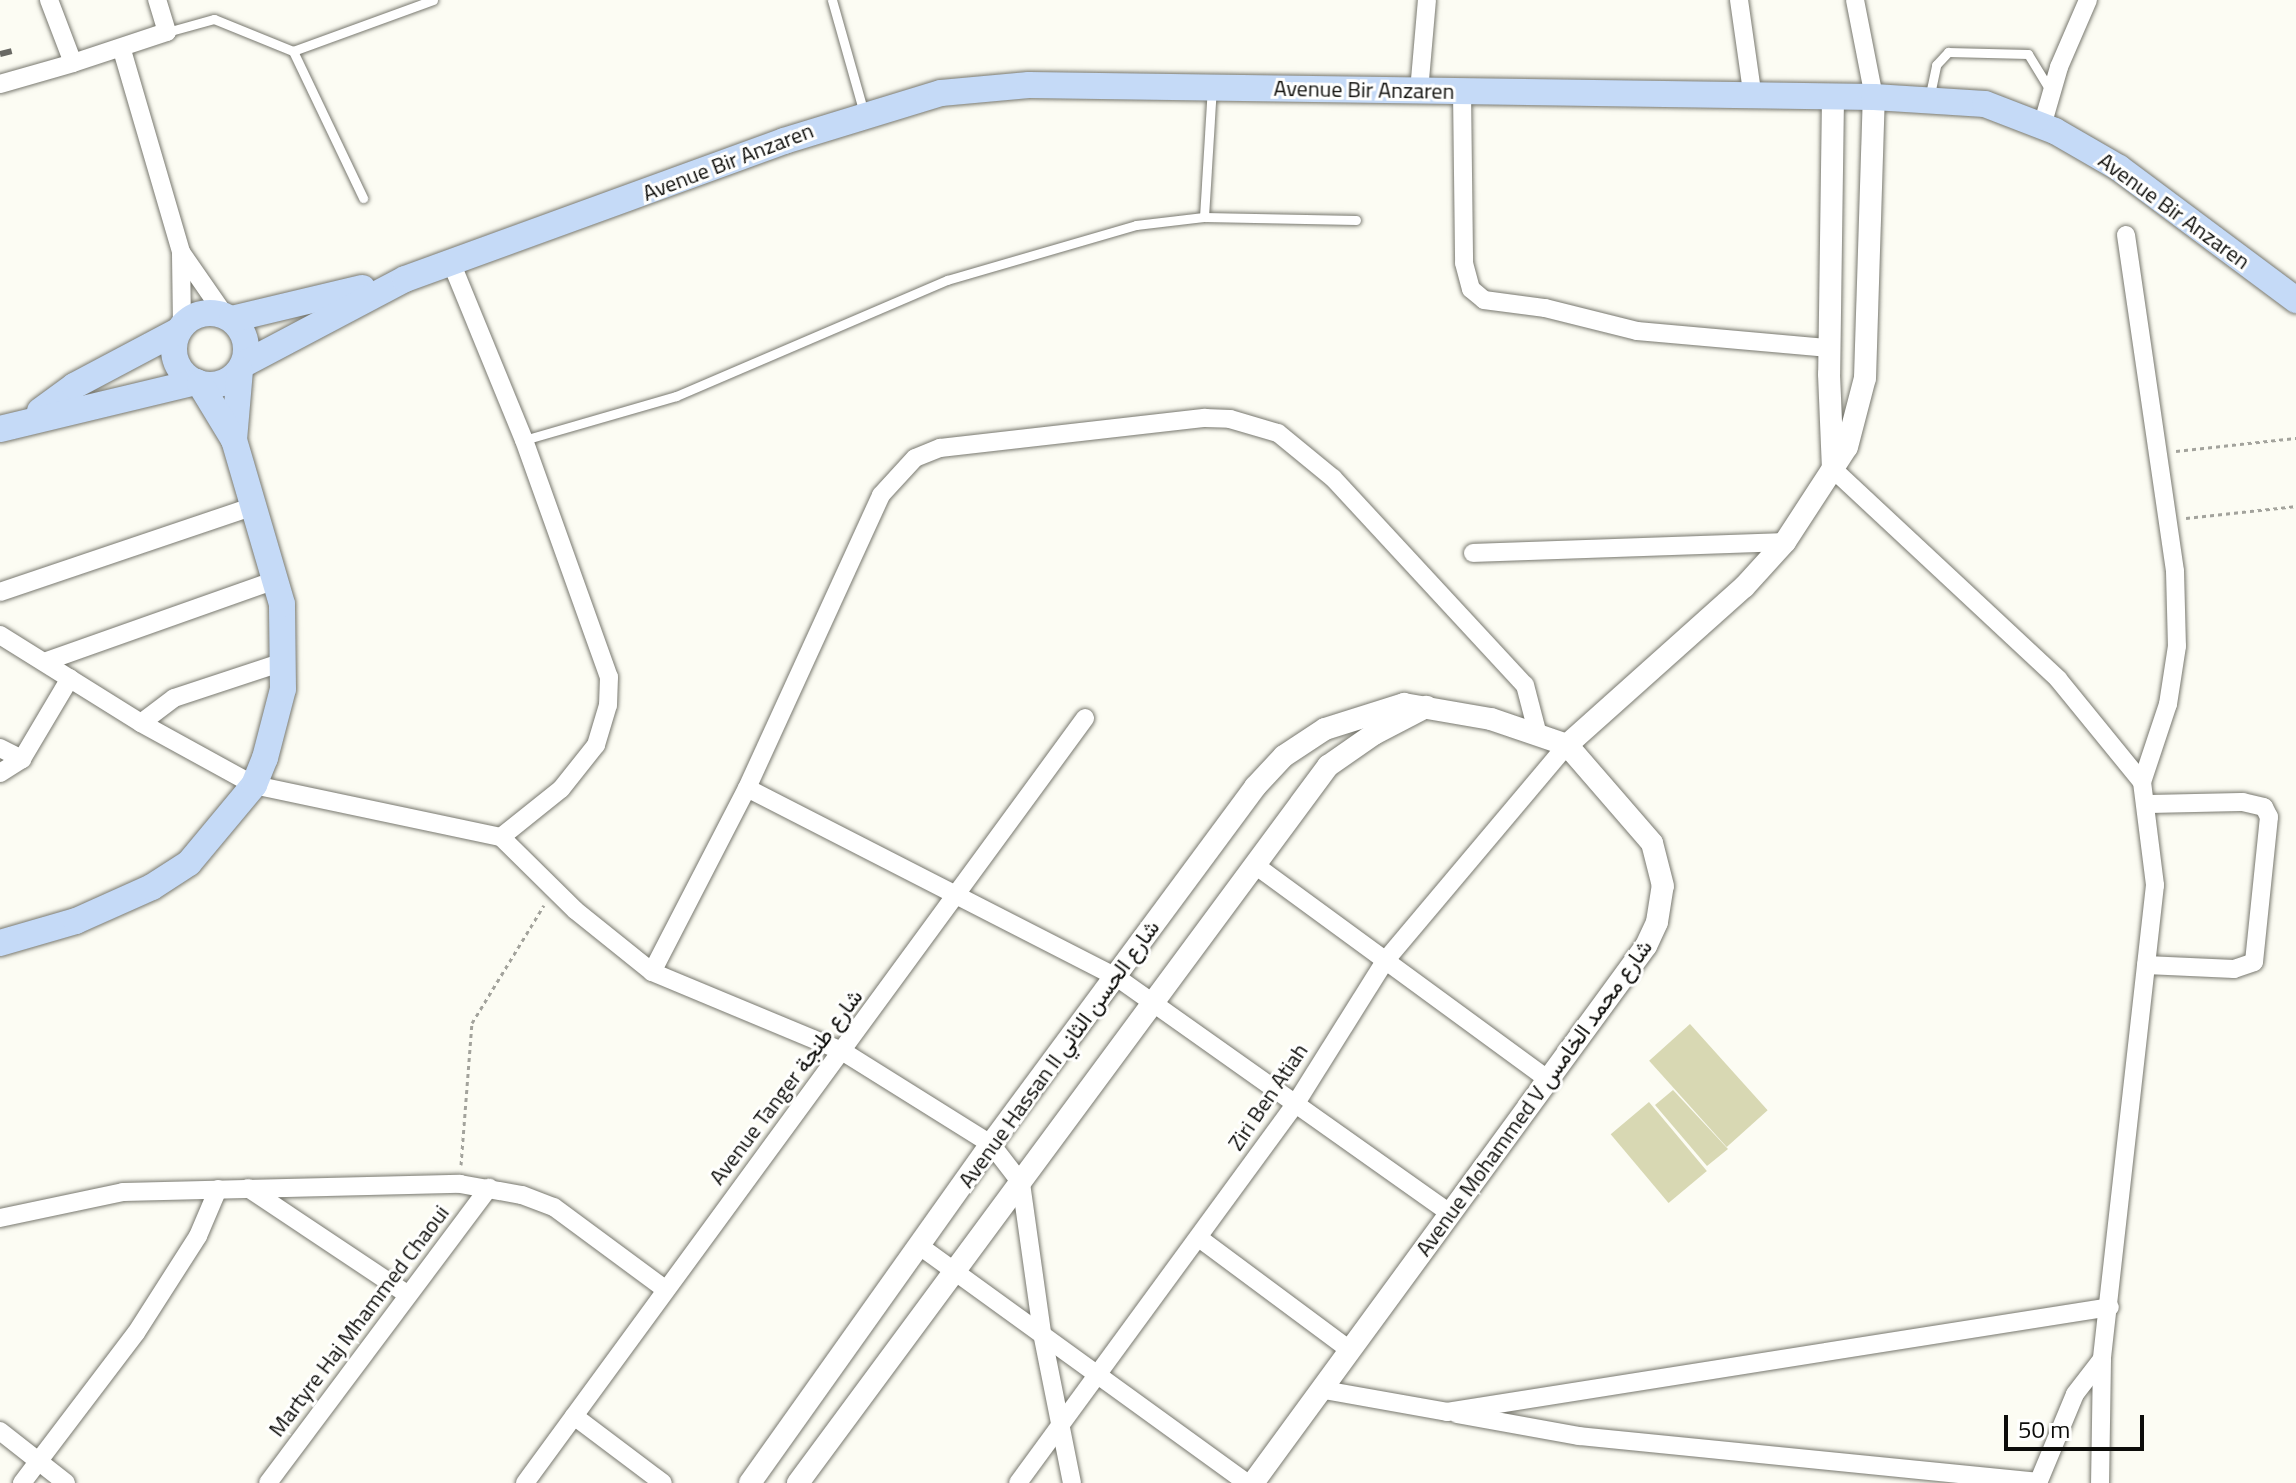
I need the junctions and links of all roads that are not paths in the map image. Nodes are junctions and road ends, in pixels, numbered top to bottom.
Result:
1 (49, 0) edge
2 (157, 0) edge
3 (433, 0) edge
4 (832, 0) edge
5 (1427, 0) edge
6 (1739, 0) edge
7 (1855, 0) edge
8 (2088, 0) edge
9 (167, 32) junction
10 (122, 50) junction
11 (293, 51) junction
12 (73, 63) junction
13 (0, 84) edge
14 (1212, 87) junction
15 (1419, 91) junction
16 (1462, 91) junction
17 (2052, 92) junction
18 (1874, 97) junction
19 (1753, 98) junction
20 (1833, 98) junction
21 (1929, 99) junction
22 (864, 113) junction
23 (2042, 126) junction
24 (363, 198) dead end
25 (1204, 217) junction
26 (1356, 220) dead end
27 (2126, 235) dead end
28 (181, 252) junction
29 (451, 262) junction
30 (405, 279) junction
31 (2296, 300) edge
32 (228, 317) junction
33 (180, 328) junction
34 (1829, 348) junction
35 (242, 367) junction
36 (198, 383) junction
37 (28, 420) junction
38 (0, 429) edge
39 (234, 440) junction
40 (524, 440) junction
41 (1833, 469) junction
42 (254, 506) junction
43 (1785, 542) junction
44 (1473, 553) dead end
45 (276, 580) junction
46 (0, 592) edge
47 (0, 635) edge
48 (286, 661) junction
49 (44, 662) junction
50 (70, 678) junction
51 (1428, 707) junction
52 (1085, 718) dead end
53 (141, 723) junction
54 (1537, 731) junction
55 (1567, 745) junction
56 (0, 748) edge
57 (22, 759) junction
58 (0, 773) edge
59 (2142, 782) junction
60 (254, 785) junction
61 (747, 788) junction
62 (2147, 804) junction
63 (501, 837) junction
64 (1255, 865) junction
65 (958, 896) junction
66 (0, 943) edge
67 (1385, 961) junction
68 (2146, 965) junction
69 (652, 972) junction
70 (1115, 976) junction
71 (1151, 1001) junction
72 (842, 1051) junction
73 (1546, 1078) junction
74 (1296, 1103) junction
75 (991, 1144) junction
76 (1021, 1183) junction
77 (248, 1188) junction
78 (489, 1188) junction
79 (218, 1189) junction
80 (1451, 1214) junction
81 (0, 1218) edge
82 (1199, 1238) junction
83 (921, 1247) junction
84 (954, 1266) junction
85 (666, 1290) junction
86 (407, 1294) junction
87 (2110, 1307) junction
88 (1042, 1333) junction
89 (1351, 1351) junction
90 (2102, 1359) junction
91 (1097, 1372) junction
92 (1324, 1390) junction
93 (1447, 1412) junction
94 (574, 1416) junction
95 (1062, 1420) junction
96 (0, 1431) edge
97 (38, 1460) junction
98 (2038, 1482) edge
99 (22, 1483) edge
100 (66, 1483) edge
101 (268, 1483) edge
102 (525, 1483) edge
103 (663, 1483) edge
104 (750, 1483) edge
105 (798, 1483) edge
106 (1018, 1483) edge
107 (1072, 1483) edge
108 (1250, 1483) edge
109 (2100, 1483) edge

1 - 12 street
2 - 9 street
3 - 11 lane
4 - 22 lane
5 - 15 street
6 - 19 street
7 - 18 street
8 - 17 street
9 - 10 street
9 - 11 lane
10 - 12 street
10 - 28 street
11 - 24 lane
12 - 13 street
14 - 15 main road, Avenue Bir Anzaren
14 - 22 main road, Avenue Bir Anzaren
14 - 25 lane
15 - 16 main road, Avenue Bir Anzaren
16 - 19 main road, Avenue Bir Anzaren
16 - 34 street
17 - 21 lane
17 - 23 street
18 - 20 main road, Avenue Bir Anzaren
18 - 21 main road, Avenue Bir Anzaren
18 - 41 street
19 - 20 main road, Avenue Bir Anzaren
20 - 34 street
21 - 23 main road, Avenue Bir Anzaren
22 - 29 main road, Avenue Bir Anzaren
23 - 31 main road, Avenue Bir Anzaren
25 - 26 lane
25 - 40 lane
27 - 59 street
28 - 32 street
28 - 33 street
29 - 30 main road, Avenue Bir Anzaren
29 - 40 street
30 - 32 main road, Avenue Bir Anzaren
30 - 35 main road, Avenue Bir Anzaren
32 - 33 main road
32 - 35 main road
33 - 36 main road
33 - 37 main road
34 - 41 street
35 - 36 main road
35 - 39 main road
36 - 37 main road
36 - 39 main road
37 - 38 main road
39 - 42 main road
40 - 63 street
41 - 43 street
41 - 59 street
42 - 45 main road
42 - 46 street
43 - 44 street
43 - 55 street
45 - 48 main road
45 - 49 street
47 - 49 street
48 - 53 street
48 - 60 main road
49 - 50 street
50 - 53 street
50 - 57 street
51 - 54 street, Avenue Hassan II شارع الحسن الثاني
51 - 64 street, Avenue Hassan II شارع الحسن الثاني
51 - 70 street, Avenue Hassan II شارع الحسن الثاني
52 - 65 street, Avenue Tanger شارع طنجة
53 - 60 street
54 - 55 street, Avenue Hassan II شارع الحسن الثاني
54 - 61 street
55 - 67 street, Ziri Ben Atiah
55 - 73 street, Avenue Mohammed V شارع محمد الخامس
56 - 57 street
57 - 58 street
59 - 62 street
60 - 63 street
60 - 66 main road
61 - 65 street
61 - 69 street
62 - 68 street
62 - 68 street
63 - 69 street
64 - 67 street
64 - 71 street, Avenue Hassan II شارع الحسن الثاني
65 - 70 street
65 - 72 street, Avenue Tanger شارع طنجة
67 - 73 street
67 - 74 street, Ziri Ben Atiah
68 - 87 street
69 - 72 street
70 - 71 street
70 - 75 street, Avenue Hassan II شارع الحسن الثاني
71 - 74 street
71 - 76 street, Avenue Hassan II شارع الحسن الثاني
72 - 75 street
72 - 85 street, Avenue Tanger شارع طنجة
73 - 80 street, Avenue Mohammed V شارع محمد الخامس
74 - 80 street
74 - 82 street, Ziri Ben Atiah
75 - 76 street
75 - 83 street, Avenue Hassan II شارع الحسن الثاني
76 - 84 street, Avenue Hassan II شارع الحسن الثاني
76 - 88 street
77 - 78 street
77 - 79 street
77 - 86 street
78 - 85 street
78 - 86 street, Martyre Haj Mhammed Chaoui
79 - 81 street
79 - 97 street
80 - 89 street, Avenue Mohammed V شارع محمد الخامس
82 - 89 street
82 - 91 street, Ziri Ben Atiah
83 - 84 street
83 - 104 street, Avenue Hassan II شارع الحسن الثاني
84 - 88 street
84 - 105 street, Avenue Hassan II شارع الحسن الثاني
85 - 94 street, Avenue Tanger شارع طنجة
86 - 101 street, Martyre Haj Mhammed Chaoui
87 - 90 street
87 - 93 street
88 - 91 street
88 - 95 street
89 - 92 street, Avenue Mohammed V شارع محمد الخامس
90 - 98 street
90 - 109 street
91 - 95 street, Ziri Ben Atiah
91 - 108 street
92 - 93 street
92 - 108 street, Avenue Mohammed V شارع محمد الخامس
93 - 98 street
94 - 102 street, Avenue Tanger شارع طنجة
94 - 103 street
95 - 106 street, Ziri Ben Atiah
95 - 107 street
96 - 97 street
97 - 99 street
97 - 100 street

